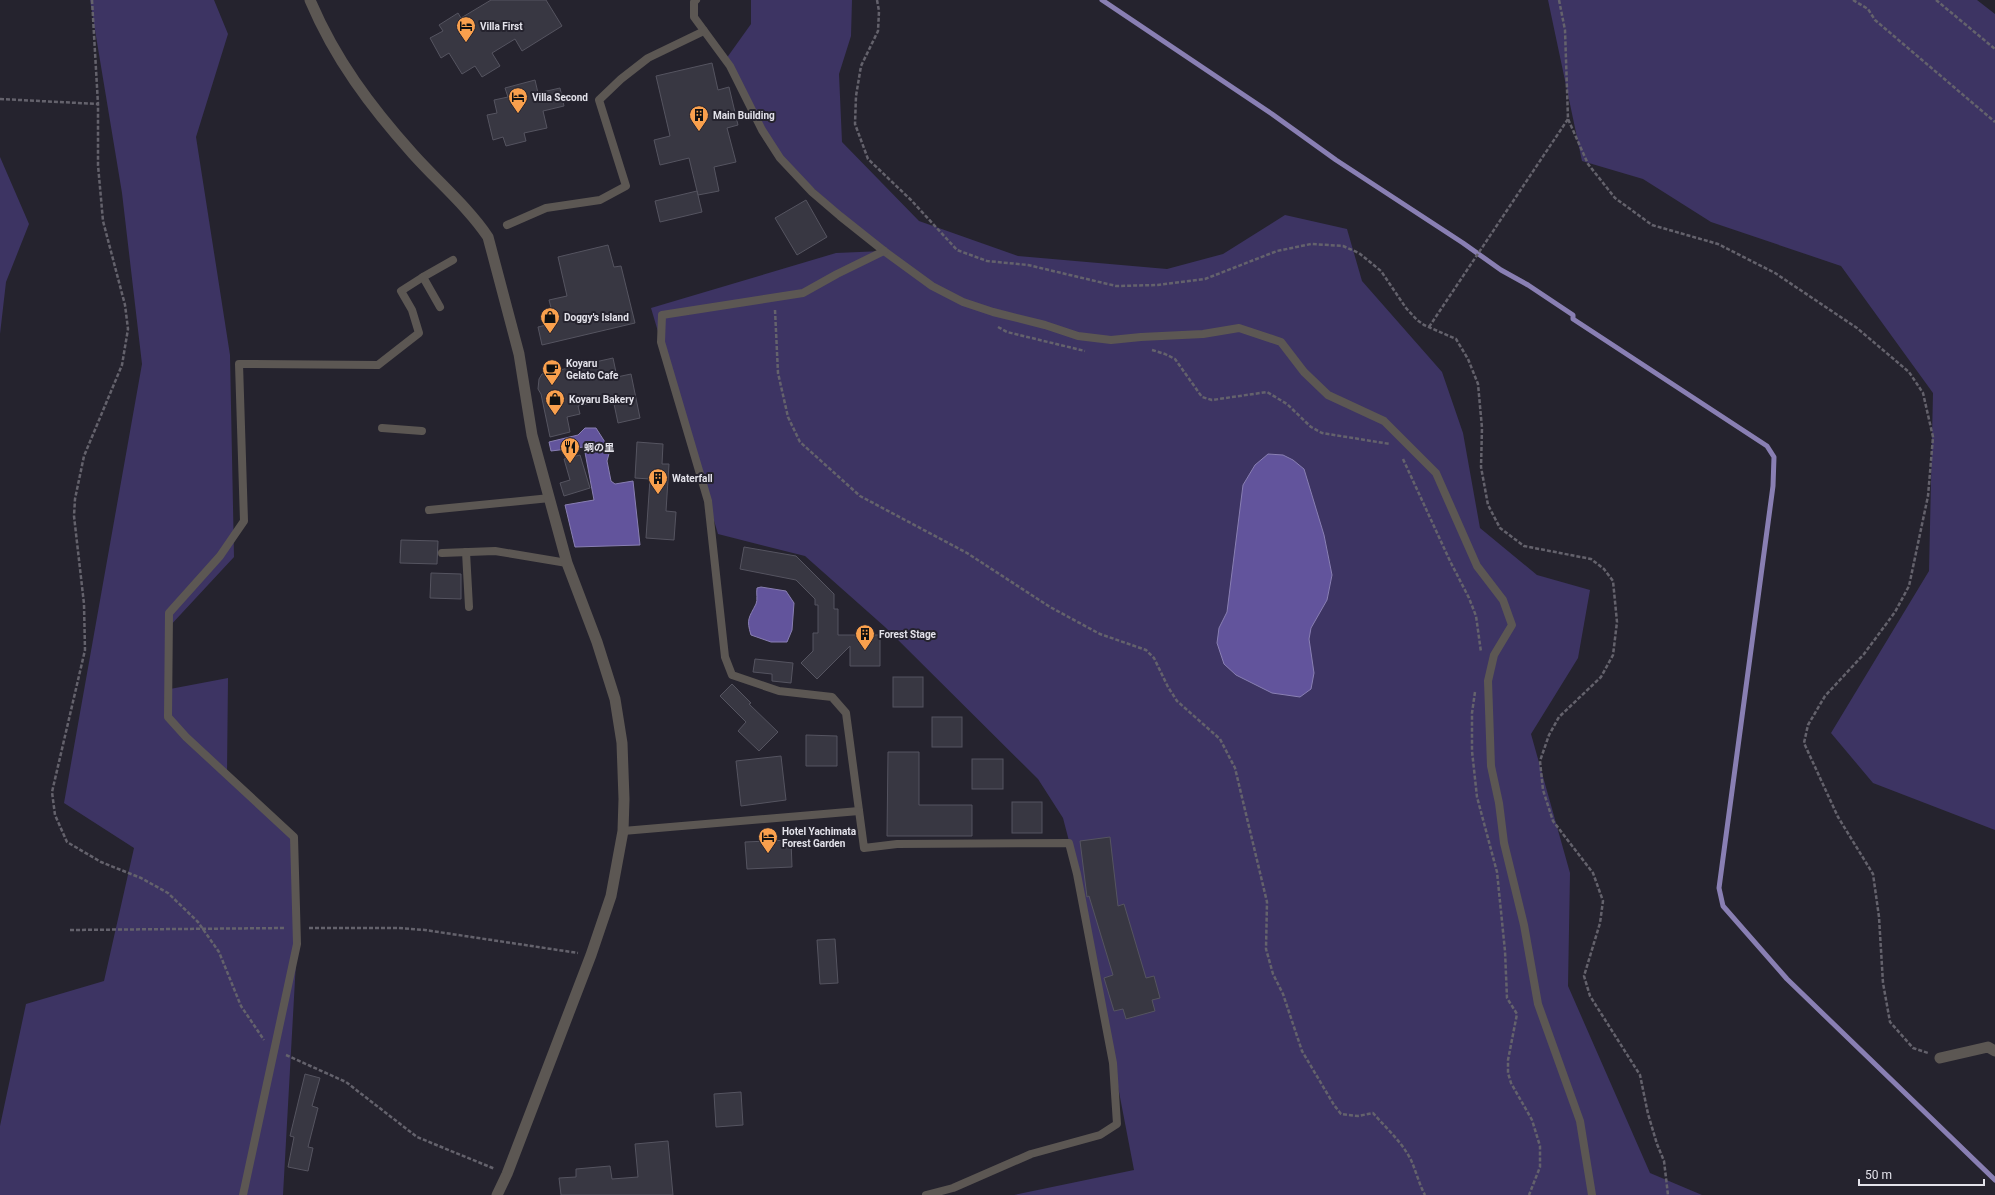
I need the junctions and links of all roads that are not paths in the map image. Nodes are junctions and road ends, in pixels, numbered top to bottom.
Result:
1 (310, 0) edge
2 (696, 0) edge
3 (704, 31) junction
4 (507, 225) dead end
5 (884, 251) junction
6 (453, 260) dead end
7 (423, 277) junction
8 (440, 307) dead end
9 (382, 428) dead end
10 (422, 431) dead end
11 (550, 498) junction
12 (429, 510) dead end
13 (466, 552) junction
14 (442, 553) dead end
15 (567, 563) junction
16 (469, 607) dead end
17 (859, 812) junction
18 (623, 831) junction
19 (1995, 1051) edge
20 (1940, 1058) road end
21 (243, 1195) edge
22 (497, 1195) edge
23 (926, 1195) edge
24 (1592, 1195) edge

1 - 11 street
2 - 3 lane
3 - 4 lane
3 - 5 lane
5 - 17 lane
5 - 24 lane
6 - 7 lane
7 - 8 lane
7 - 21 lane
9 - 10 lane
11 - 12 lane
11 - 15 street
13 - 14 lane
13 - 15 lane
13 - 16 lane
15 - 18 street
17 - 18 lane
17 - 23 lane
18 - 22 street
19 - 20 street

